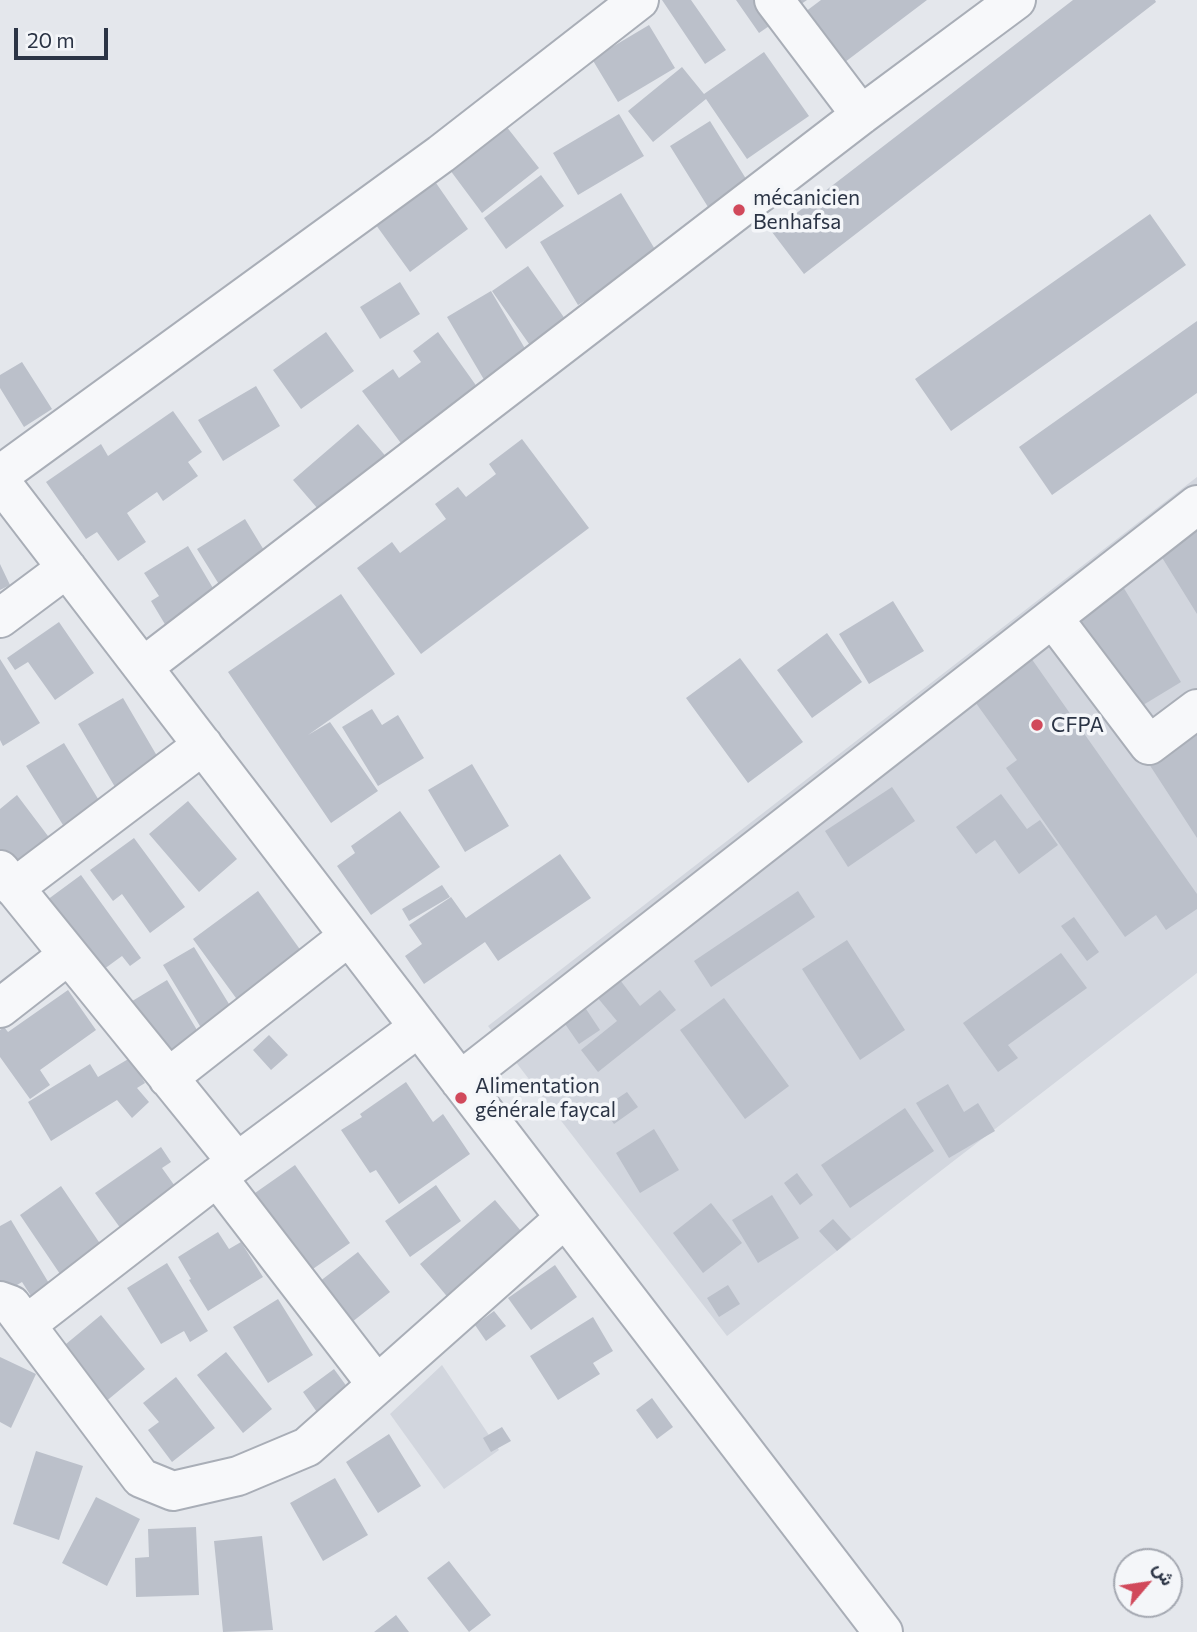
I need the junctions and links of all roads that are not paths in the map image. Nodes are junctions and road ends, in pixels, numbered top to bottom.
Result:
1 (639, 0) edge
2 (774, 0) edge
3 (1016, 0) edge
4 (861, 116) junction
5 (0, 475) edge
6 (0, 481) edge
7 (1197, 505) edge
8 (67, 568) junction
9 (0, 618) edge
10 (1053, 618) junction
11 (143, 667) junction
12 (1197, 709) edge
13 (203, 745) junction
14 (7, 879) edge
15 (349, 936) junction
16 (68, 955) junction
17 (0, 1008) edge
18 (419, 1027) junction
19 (169, 1078) junction
20 (460, 1081) junction
21 (227, 1170) junction
22 (565, 1219) junction
23 (13, 1313) edge
24 (377, 1385) junction
25 (883, 1632) edge

1 - 5 street
2 - 4 street
3 - 4 street
4 - 11 street
6 - 8 street
7 - 10 street
8 - 9 street
8 - 11 street
10 - 12 street
10 - 20 street
11 - 13 street
13 - 14 street
13 - 15 street
14 - 16 street
15 - 18 street
15 - 19 street
16 - 17 street
16 - 19 street
18 - 20 street
18 - 21 street
19 - 21 street
20 - 22 street
21 - 23 street
21 - 24 street
22 - 24 street
22 - 25 street
23 - 24 street

